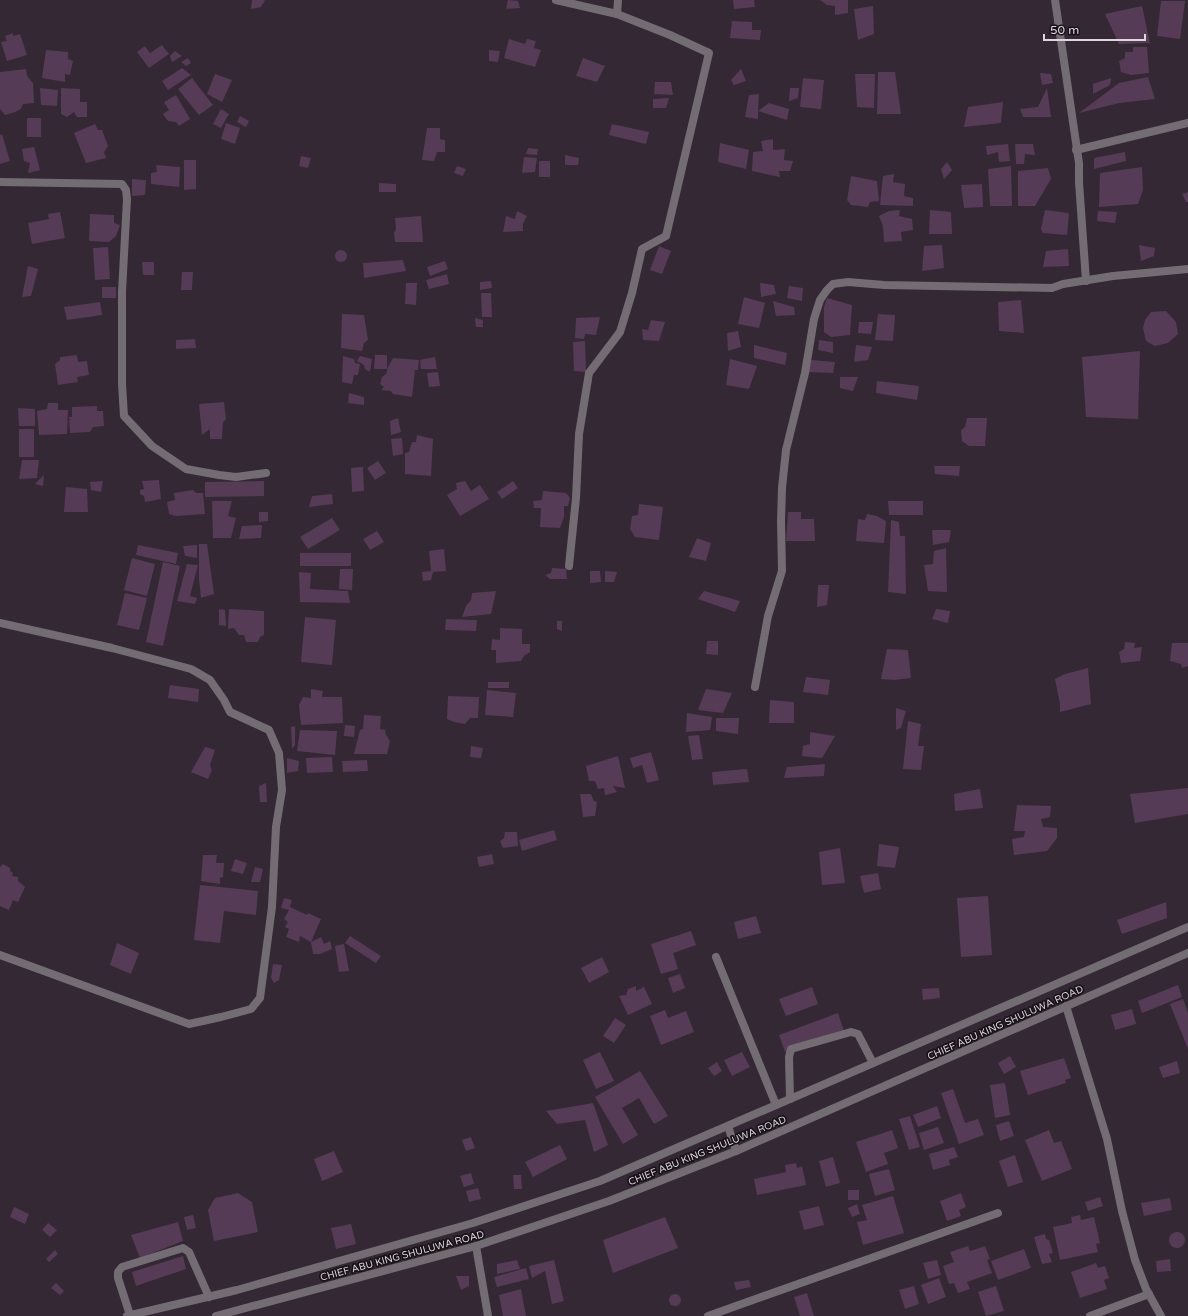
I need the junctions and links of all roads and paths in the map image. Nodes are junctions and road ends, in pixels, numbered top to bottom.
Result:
1 (556, 0) edge
2 (618, 0) edge
3 (1055, 0) edge
4 (617, 14) junction
5 (1188, 123) edge
6 (1076, 150) junction
7 (0, 182) edge
8 (1188, 269) edge
9 (1086, 281) junction
10 (266, 474) dead end
11 (569, 566) dead end
12 (0, 623) edge
13 (755, 687) dead end
14 (1188, 927) edge
15 (1188, 953) edge
16 (0, 955) edge
17 (716, 957) dead end
18 (1066, 1006) junction
19 (873, 1063) junction
20 (790, 1099) junction
21 (776, 1105) junction
22 (728, 1126) junction
23 (736, 1151) junction
24 (998, 1213) dead end
25 (476, 1246) junction
26 (1149, 1294) junction
27 (209, 1297) junction
28 (228, 1314) edge
29 (128, 1316) edge
30 (216, 1316) edge
31 (488, 1316) edge
32 (708, 1316) edge
33 (1090, 1316) edge
34 (1161, 1316) edge

1 - 4 street
2 - 4 street
3 - 6 street
4 - 11 street
5 - 6 street
6 - 9 street
7 - 10 street
8 - 9 street
9 - 13 street
12 - 16 street
14 - 19 street
15 - 18 street, CHIEF ABU KING SHULUWA ROAD
17 - 21 street
18 - 23 street, CHIEF ABU KING SHULUWA ROAD
18 - 26 street
19 - 20 street
19 - 20 street
20 - 21 street
21 - 22 street
22 - 23 street
22 - 27 street
23 - 25 street, CHIEF ABU KING SHULUWA ROAD
24 - 32 street
25 - 28 street, CHIEF ABU KING SHULUWA ROAD
25 - 31 street
26 - 33 street
26 - 34 street
27 - 29 street
27 - 29 street
28 - 30 street, CHIEF ABU KING SHULUWA ROAD

